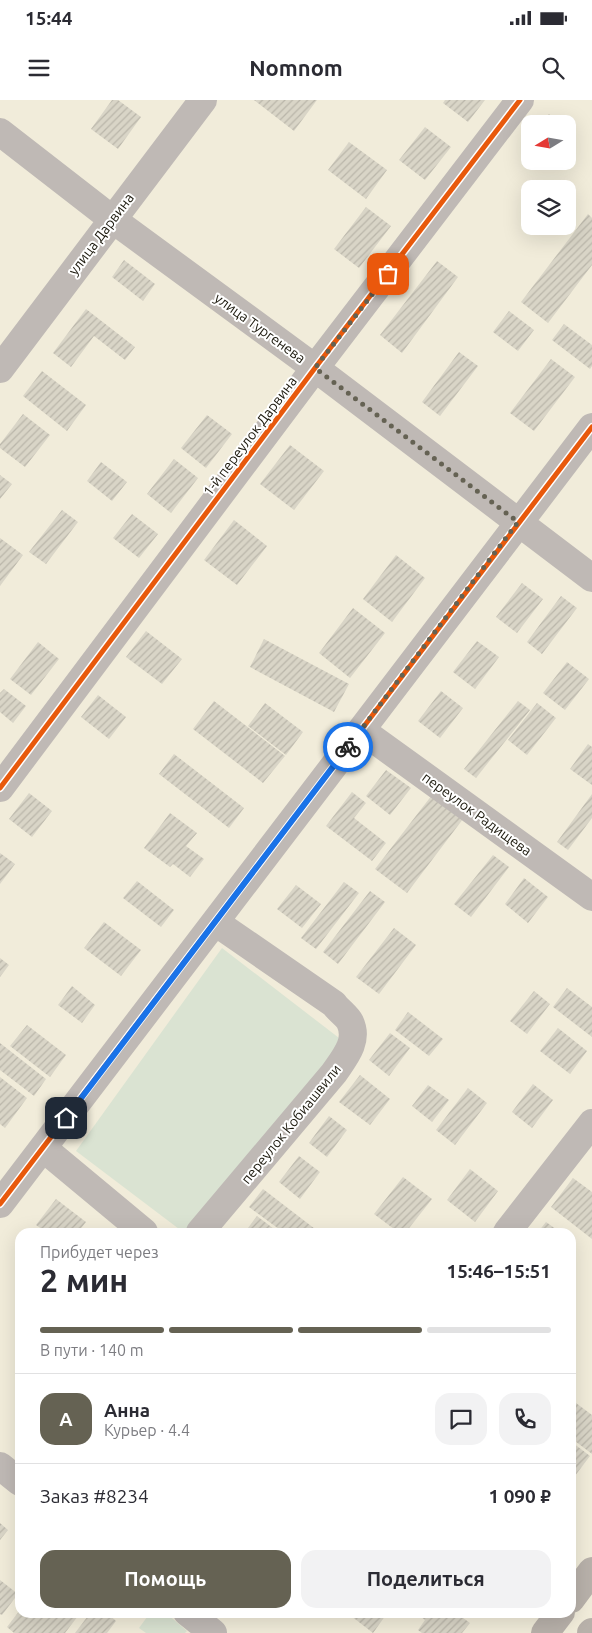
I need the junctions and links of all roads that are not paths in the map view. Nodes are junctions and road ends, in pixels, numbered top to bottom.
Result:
1 (202, 100) edge
2 (520, 100) edge
3 (0, 132) edge
4 (112, 220) junction
5 (315, 368) junction
6 (0, 370) edge
7 (592, 427) edge
8 (518, 522) junction
9 (592, 578) edge
10 (361, 730) junction
11 (0, 788) edge
12 (592, 897) edge
13 (215, 922) junction
14 (592, 1122) edge
15 (43, 1148) junction
16 (0, 1204) edge
17 (139, 1228) edge
18 (203, 1228) edge
19 (509, 1228) edge
20 (0, 1466) edge
21 (15, 1478) edge
22 (592, 1571) edge
23 (576, 1592) edge
24 (556, 1618) edge
25 (545, 1633) edge

1 - 4 street, улица Дарвина
2 - 5 street, 1-й переулок Дарвина
3 - 4 street, улица Тургенева
4 - 5 street, улица Тургенева
4 - 6 street, улица Дарвина
5 - 8 street, улица Тургенева
5 - 11 street, 1-й переулок Дарвина
7 - 8 street
8 - 9 street, улица Тургенева
8 - 10 street
10 - 12 street, переулок Радищева
10 - 13 street
13 - 15 street
13 - 18 street, переулок Кобиашвили
14 - 19 street
15 - 16 street
15 - 17 street
20 - 21 street
22 - 23 main road
24 - 25 main road

